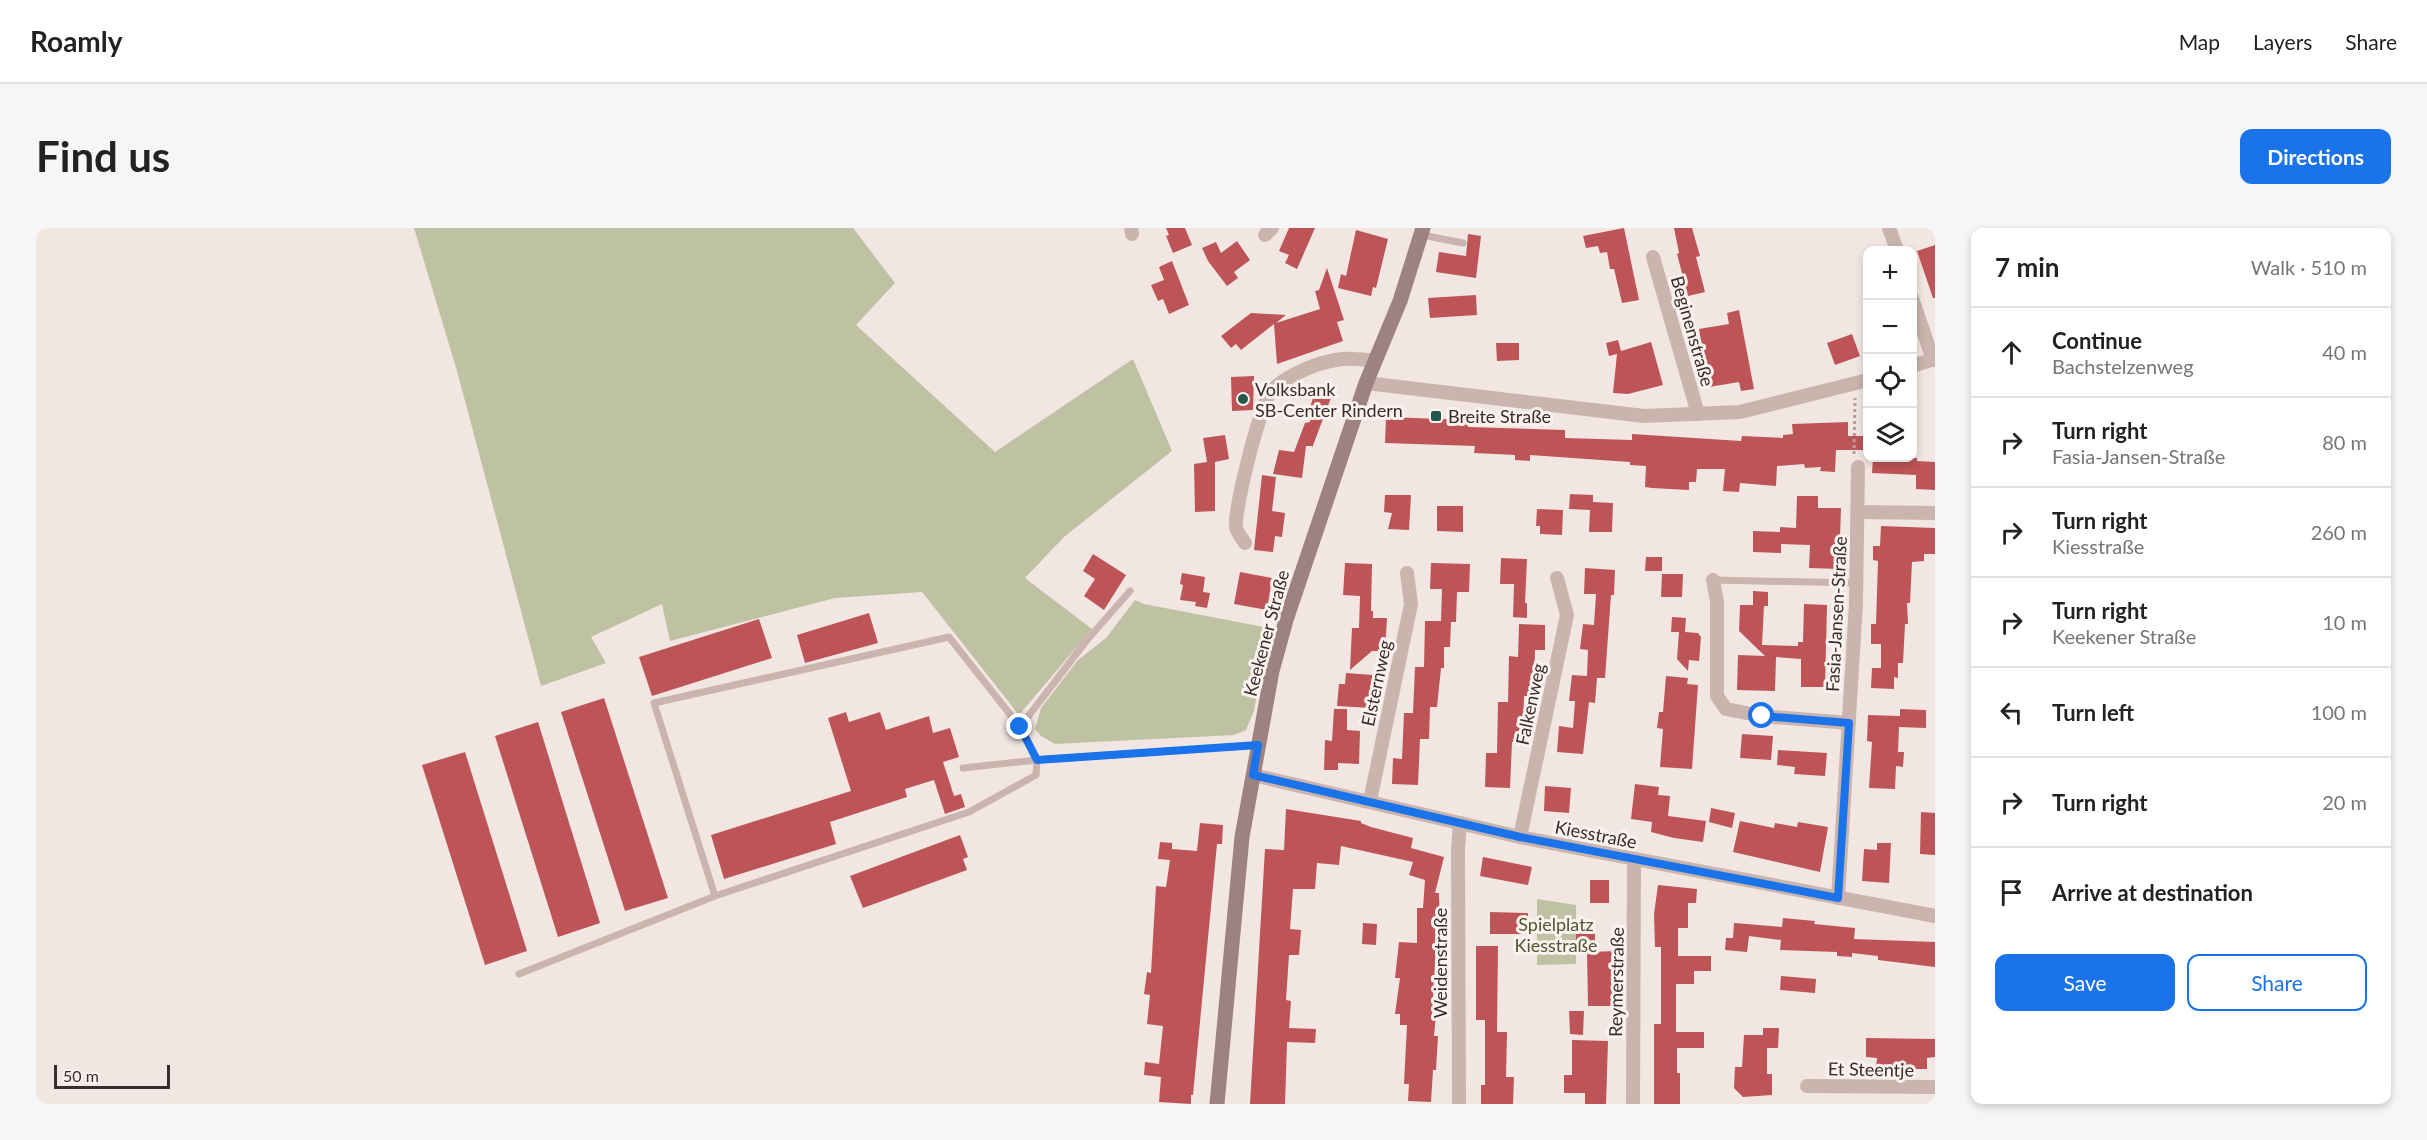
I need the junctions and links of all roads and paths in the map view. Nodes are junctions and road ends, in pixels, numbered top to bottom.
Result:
1 (1889, 228) edge
2 (1422, 232) edge
3 (1464, 243) dead end
4 (1896, 246) edge
5 (1653, 257) dead end
6 (1913, 300) edge
7 (1934, 360) edge
8 (1375, 361) junction
9 (1917, 365) edge
10 (1861, 382) edge
11 (1366, 383) junction
12 (1698, 414) junction
13 (1858, 467) joint
14 (1858, 512) junction
15 (1935, 513) edge
16 (1245, 543) dead end
17 (1407, 573) dead end
18 (1557, 578) dead end
19 (1713, 580) joint
20 (1856, 583) junction
21 (1130, 591) dead end
22 (1849, 723) junction
23 (1020, 727) junction
24 (1258, 745) junction
25 (1037, 760) junction
26 (963, 768) dead end
27 (1253, 775) junction
28 (1370, 801) junction
29 (1460, 823) junction
30 (1520, 837) junction
31 (1634, 860) junction
32 (715, 896) junction
33 (1838, 898) junction
34 (1935, 916) edge
35 (519, 974) dead end
36 (1808, 1086) dead end
37 (1935, 1088) edge
38 (1217, 1104) edge
39 (1459, 1104) edge
40 (1633, 1104) edge

1 - 4 street
2 - 3 lane
2 - 8 main road, Keekener Straße
5 - 12 street, Beginenstraße
6 - 7 street
7 - 9 street
8 - 11 main road, Keekener Straße
8 - 16 street
10 - 12 street
10 - 13 path
11 - 12 street
11 - 24 main road, Keekener Straße
13 - 14 street, Fasia-Jansen-Straße
14 - 15 street, Fasia-Jansen-Straße
14 - 20 street, Fasia-Jansen-Straße
17 - 28 street, Elsternweg
18 - 30 street, Falkenweg
19 - 20 lane
19 - 22 street
20 - 22 street, Fasia-Jansen-Straße
21 - 23 lane
22 - 33 street, Fasia-Jansen-Straße
23 - 25 lane
23 - 32 lane
24 - 25 lane
24 - 27 main road, Keekener Straße
25 - 26 lane
25 - 32 lane
27 - 28 street, Kiesstraße
27 - 38 main road, Keekener Straße
28 - 29 street, Kiesstraße
29 - 30 street, Kiesstraße
29 - 39 street, Weidenstraße
30 - 31 street, Kiesstraße
31 - 33 street, Kiesstraße
31 - 40 street, Reymerstraße
32 - 35 lane
33 - 34 street, Kiesstraße
36 - 37 street, Et Steentje

